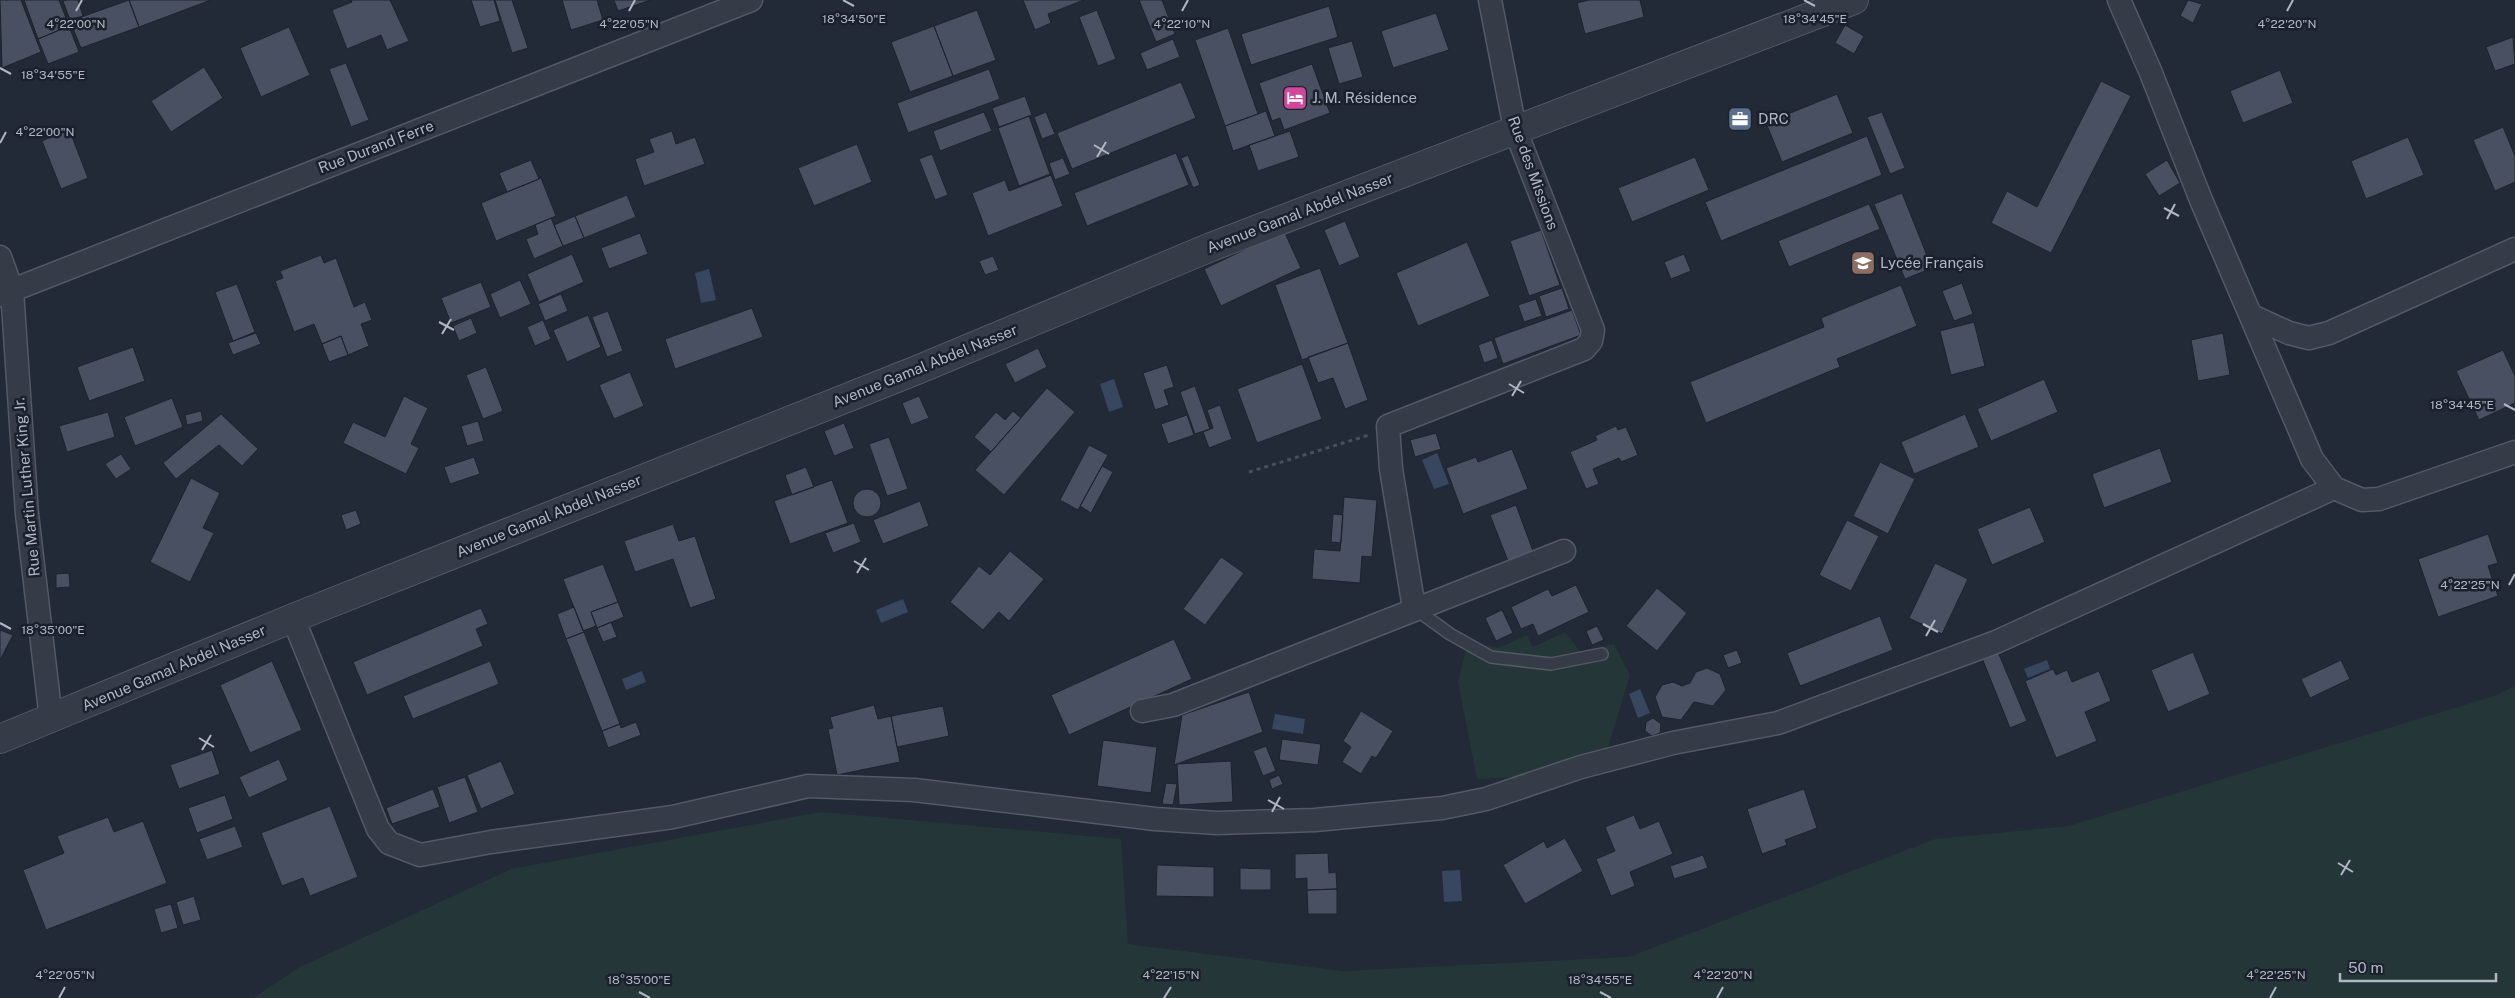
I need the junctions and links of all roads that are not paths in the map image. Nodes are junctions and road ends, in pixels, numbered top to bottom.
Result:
1 (751, 0) edge
2 (1490, 0) edge
3 (1854, 0) edge
4 (2119, 0) edge
5 (1515, 129) junction
6 (2515, 249) edge
7 (0, 257) edge
8 (6, 292) edge
9 (2252, 316) junction
10 (2515, 452) edge
11 (2334, 488) junction
12 (1564, 551) dead end
13 (1414, 608) junction
14 (293, 618) junction
15 (1602, 654) dead end
16 (1142, 711) dead end
17 (51, 719) junction
18 (0, 739) edge

1 - 8 street, Rue Durand Ferre
2 - 5 street, Rue des Missions
3 - 5 street, Avenue Gamal Abdel Nasser
4 - 9 street
5 - 13 street, Rue des Missions
5 - 14 street, Avenue Gamal Abdel Nasser
6 - 9 street
7 - 8 street, Rue Martin Luther King Jr.
8 - 17 street, Rue Martin Luther King Jr.
9 - 11 street
10 - 11 street
11 - 14 street
12 - 13 street
13 - 15 lane
13 - 16 street
14 - 17 street, Avenue Gamal Abdel Nasser
17 - 18 street, Avenue Gamal Abdel Nasser

